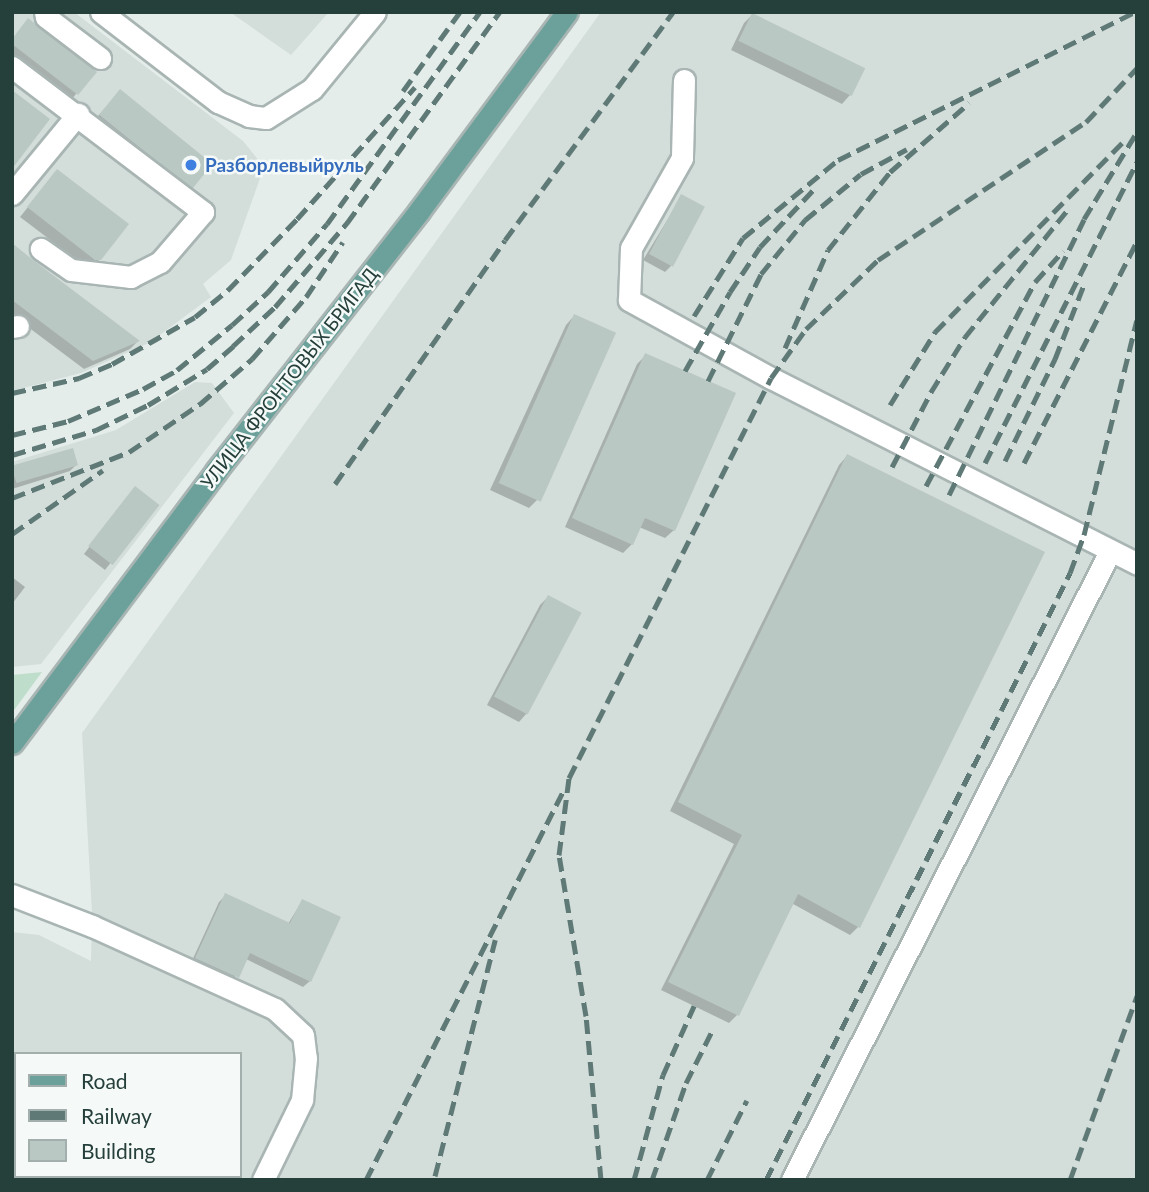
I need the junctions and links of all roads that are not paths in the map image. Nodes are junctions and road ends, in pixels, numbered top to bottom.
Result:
1 (45, 12) edge
2 (101, 12) edge
3 (375, 12) edge
4 (566, 12) edge
5 (100, 58) dead end
6 (12, 67) edge
7 (684, 80) dead end
8 (78, 114) junction
9 (12, 194) edge
10 (41, 249) dead end
11 (1110, 551) junction
12 (1137, 564) edge
13 (12, 743) edge
14 (12, 895) edge
15 (263, 1180) edge
16 (792, 1180) edge

1 - 5 street
2 - 3 street
4 - 13 main road, УЛИЦА ФРОНТОВЫХ БРИГАД
6 - 8 street
7 - 11 street
8 - 9 street
8 - 10 street
11 - 12 street
11 - 16 street
14 - 15 street

